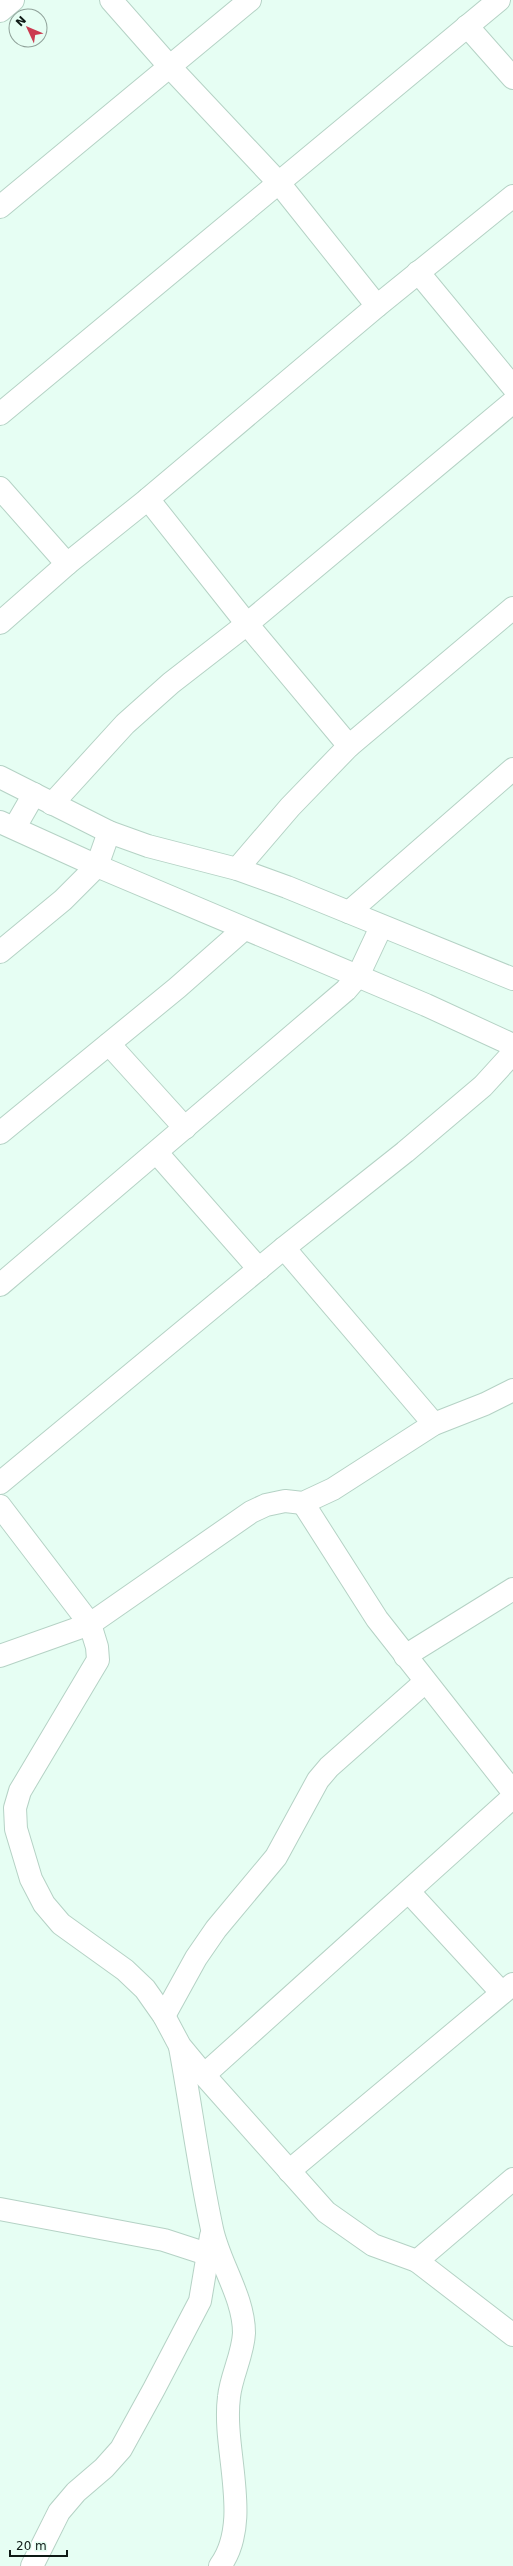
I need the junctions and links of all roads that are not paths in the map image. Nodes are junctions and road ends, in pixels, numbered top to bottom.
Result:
1 (13, 0) edge
2 (111, 0) edge
3 (250, 0) edge
4 (499, 0) edge
5 (0, 11) edge
6 (467, 26) junction
7 (170, 67) junction
8 (513, 78) edge
9 (279, 182) junction
10 (513, 196) edge
11 (0, 207) edge
12 (418, 272) junction
13 (377, 306) junction
14 (513, 387) edge
15 (513, 402) edge
16 (0, 414) edge
17 (0, 488) edge
18 (148, 499) junction
19 (67, 564) junction
20 (513, 608) edge
21 (0, 623) edge
22 (247, 624) junction
23 (349, 746) junction
24 (0, 777) edge
25 (509, 780) edge
26 (43, 799) junction
27 (8, 825) edge
28 (109, 832) junction
29 (97, 866) junction
30 (237, 869) junction
31 (349, 912) junction
32 (381, 926) junction
33 (244, 929) junction
34 (0, 952) edge
35 (358, 976) junction
36 (513, 979) edge
37 (109, 1044) junction
38 (513, 1045) edge
39 (513, 1053) edge
40 (185, 1128) junction
41 (0, 1133) edge
42 (157, 1153) junction
43 (284, 1248) junction
44 (259, 1269) junction
45 (0, 1285) edge
46 (513, 1390) edge
47 (434, 1424) junction
48 (0, 1483) edge
49 (303, 1503) junction
50 (0, 1506) edge
51 (513, 1589) edge
52 (90, 1624) junction
53 (0, 1656) edge
54 (405, 1656) junction
55 (425, 1682) junction
56 (513, 1792) edge
57 (513, 1797) edge
58 (409, 1892) junction
59 (508, 1988) edge
60 (164, 2016) junction
61 (180, 2046) junction
62 (204, 2075) junction
63 (289, 2171) junction
64 (513, 2178) edge
65 (0, 2209) edge
66 (212, 2230) junction
67 (210, 2255) junction
68 (417, 2261) junction
69 (513, 2335) edge
70 (32, 2566) edge
71 (220, 2566) edge

1 - 5 street
2 - 7 street
3 - 7 street
4 - 6 street
6 - 8 street
6 - 9 street
7 - 9 street
7 - 11 street
9 - 13 street
9 - 16 street
10 - 12 street
12 - 13 street
12 - 14 street
13 - 18 street
15 - 22 street
17 - 19 street
18 - 19 street
18 - 22 street
19 - 21 street
20 - 23 street
22 - 23 street
22 - 26 street
23 - 30 street
24 - 26 street
25 - 31 street
26 - 27 street
26 - 28 street
27 - 29 street
28 - 29 street
28 - 30 street
29 - 33 street
29 - 34 street
30 - 31 street
31 - 32 street
32 - 35 street
32 - 36 street
33 - 35 street
33 - 37 street
35 - 38 street
35 - 40 street
37 - 40 street
37 - 41 street
39 - 43 street
40 - 42 street
42 - 44 street
42 - 45 street
43 - 44 street
43 - 47 street
44 - 48 street
46 - 47 street
47 - 49 street
49 - 52 street
49 - 54 street
50 - 52 street
51 - 54 street
52 - 53 street
52 - 60 street
54 - 55 street
55 - 56 street
55 - 60 street
57 - 58 street
58 - 59 street
58 - 62 street
59 - 63 street
60 - 61 street
61 - 62 street
61 - 66 street
62 - 63 street
63 - 68 street
64 - 68 street
65 - 67 street
66 - 67 street
66 - 71 street
67 - 70 street
68 - 69 street

